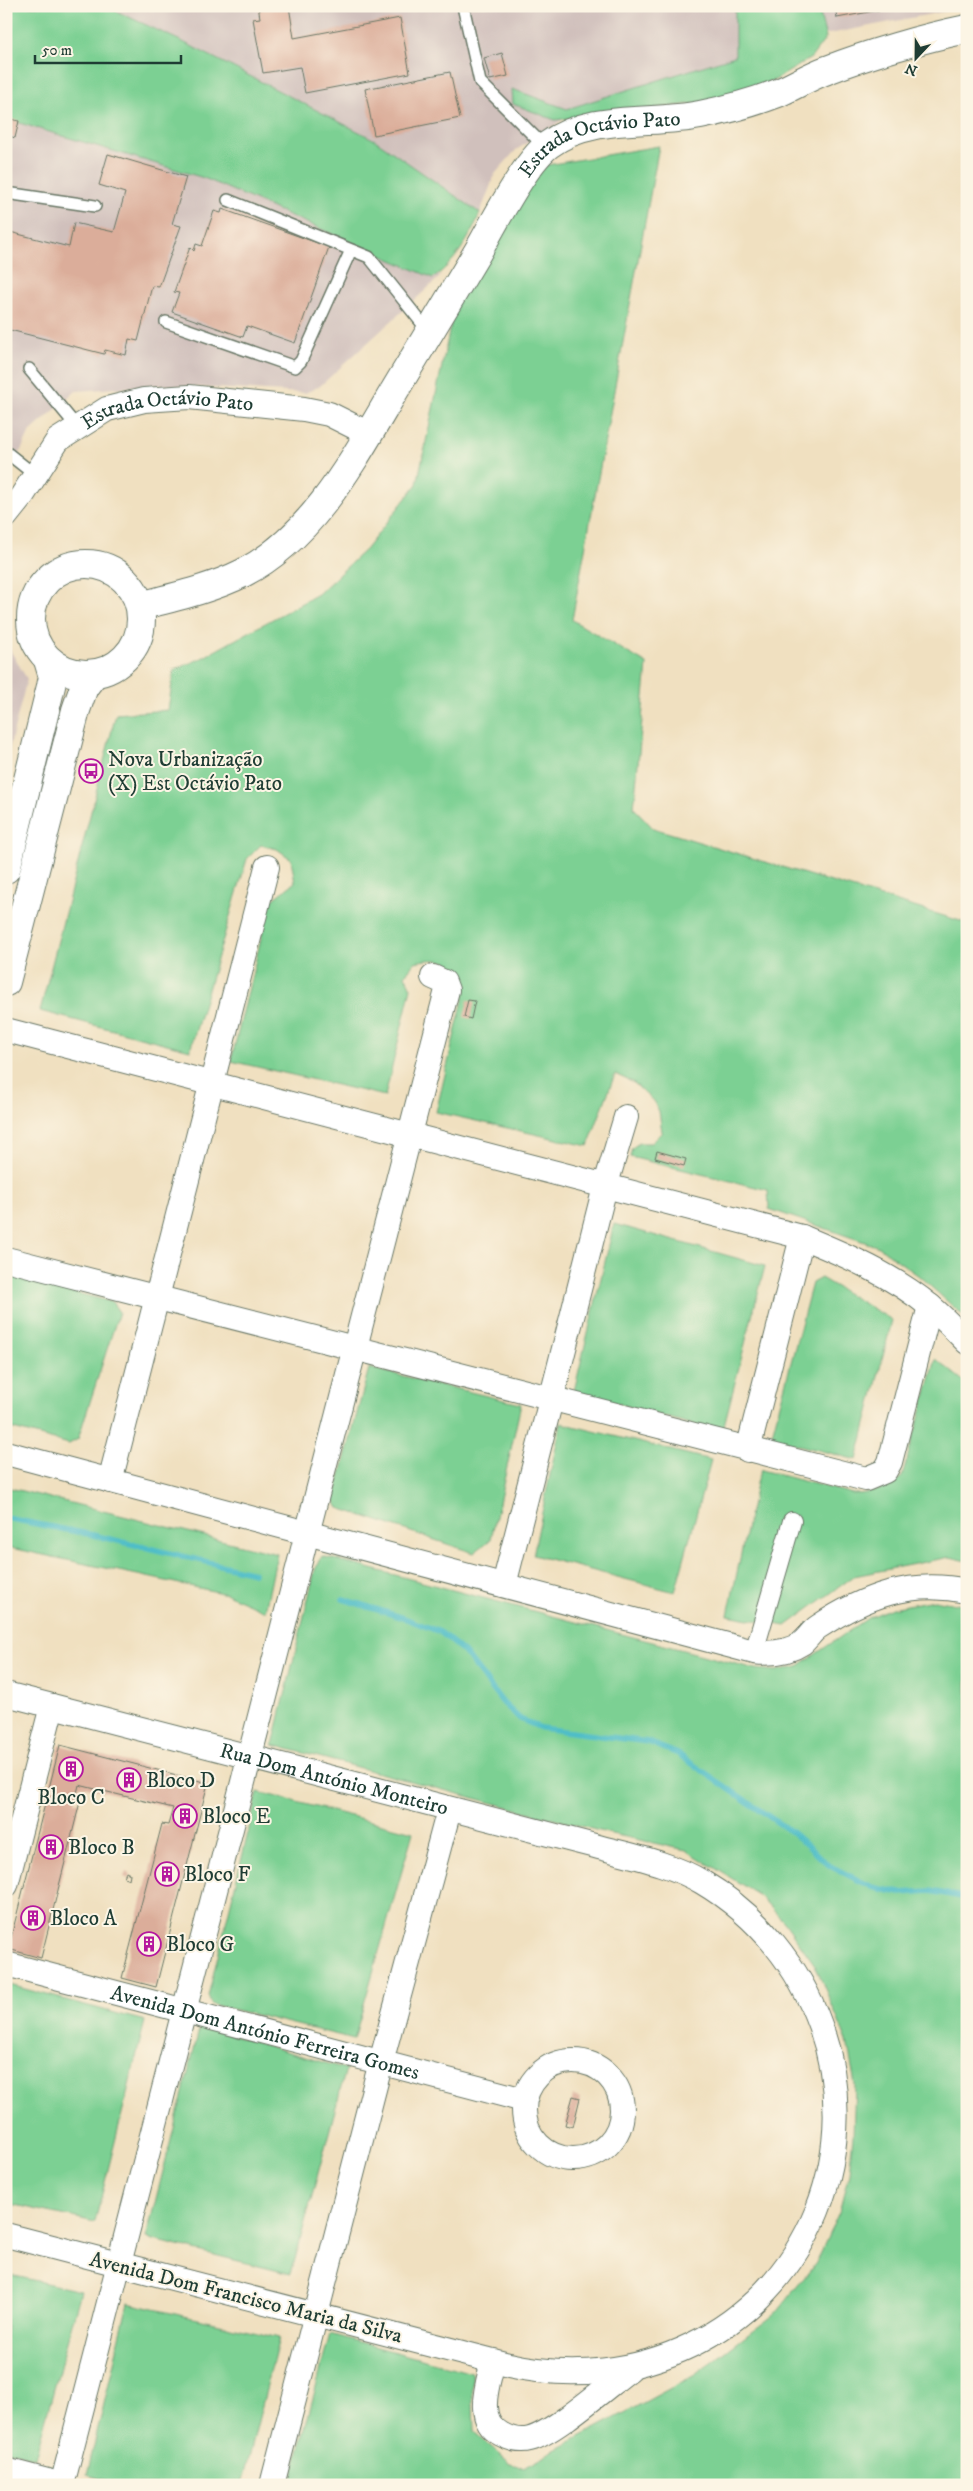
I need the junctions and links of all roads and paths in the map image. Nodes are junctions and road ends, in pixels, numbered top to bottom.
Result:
1 (463, 6) edge
2 (967, 29) edge
3 (545, 147) junction
4 (6, 193) edge
5 (228, 200) dead end
6 (95, 206) dead end
7 (351, 250) junction
8 (166, 322) dead end
9 (429, 332) junction
10 (29, 369) dead end
11 (77, 427) junction
12 (369, 434) junction
13 (6, 452) edge
14 (35, 475) junction
15 (6, 516) edge
16 (140, 606) junction
17 (48, 660) junction
18 (94, 674) junction
19 (266, 866) dead end
20 (6, 869) edge
21 (433, 977) dead end
22 (6, 982) edge
23 (6, 1030) edge
24 (213, 1082) junction
25 (626, 1117) dead end
26 (411, 1134) junction
27 (605, 1187) junction
28 (802, 1237) junction
29 (6, 1259) edge
30 (157, 1297) junction
31 (930, 1306) junction
32 (967, 1342) edge
33 (355, 1347) junction
34 (552, 1399) junction
35 (748, 1450) junction
36 (6, 1453) edge
37 (110, 1481) junction
38 (792, 1521) dead end
39 (307, 1533) junction
40 (504, 1585) junction
41 (967, 1591) edge
42 (754, 1652) junction
43 (6, 1694) edge
44 (52, 1706) junction
45 (250, 1758) junction
46 (448, 1810) junction
47 (6, 1885) edge
48 (6, 1964) edge
49 (184, 2011) junction
50 (381, 2062) junction
51 (524, 2100) junction
52 (6, 2235) edge
53 (118, 2264) junction
54 (318, 2314) junction
55 (490, 2360) junction
56 (635, 2366) junction
57 (6, 2470) edge
58 (62, 2485) edge
59 (272, 2485) edge

1 - 3 lane
2 - 3 street, Estrada Octávio Pato
3 - 9 street, Estrada Octávio Pato
4 - 6 lane
5 - 7 lane
7 - 8 lane
7 - 9 lane
9 - 12 street, Estrada Octávio Pato
10 - 11 lane
11 - 12 street, Estrada Octávio Pato
11 - 14 street, Estrada Octávio Pato
12 - 16 street, Estrada Octávio Pato
13 - 14 lane
14 - 15 street, Estrada Octávio Pato
16 - 17 street
16 - 18 street
17 - 18 street
17 - 20 street
18 - 22 street
19 - 24 street
21 - 26 street
23 - 24 street
24 - 26 street
24 - 30 street
25 - 27 street
26 - 27 street
26 - 33 street
27 - 28 street
27 - 34 street
28 - 31 street
28 - 35 street
29 - 30 street
30 - 33 street
30 - 37 street
31 - 32 street
31 - 35 street
33 - 34 street
33 - 39 street
34 - 35 street
34 - 40 street
36 - 37 street
37 - 39 street
38 - 42 street
39 - 40 street
39 - 45 street
40 - 42 street
41 - 42 street
43 - 44 street, Rua Dom António Monteiro
44 - 45 street, Rua Dom António Monteiro
44 - 47 street
45 - 46 street, Rua Dom António Monteiro
45 - 49 street
46 - 50 street
46 - 56 street, Rua Dom António Monteiro
48 - 49 street, Avenida Dom António Ferreira Gomes
49 - 50 street, Avenida Dom António Ferreira Gomes
49 - 53 street
50 - 51 street, Avenida Dom António Ferreira Gomes
50 - 54 street
51 - 51 street
52 - 53 street, Avenida Dom Francisco Maria da Silva
53 - 54 street, Avenida Dom Francisco Maria da Silva
53 - 58 street
54 - 55 street, Avenida Dom Francisco Maria da Silva
54 - 59 street
55 - 56 street, Avenida Dom Francisco Maria da Silva
55 - 56 street
57 - 58 street

